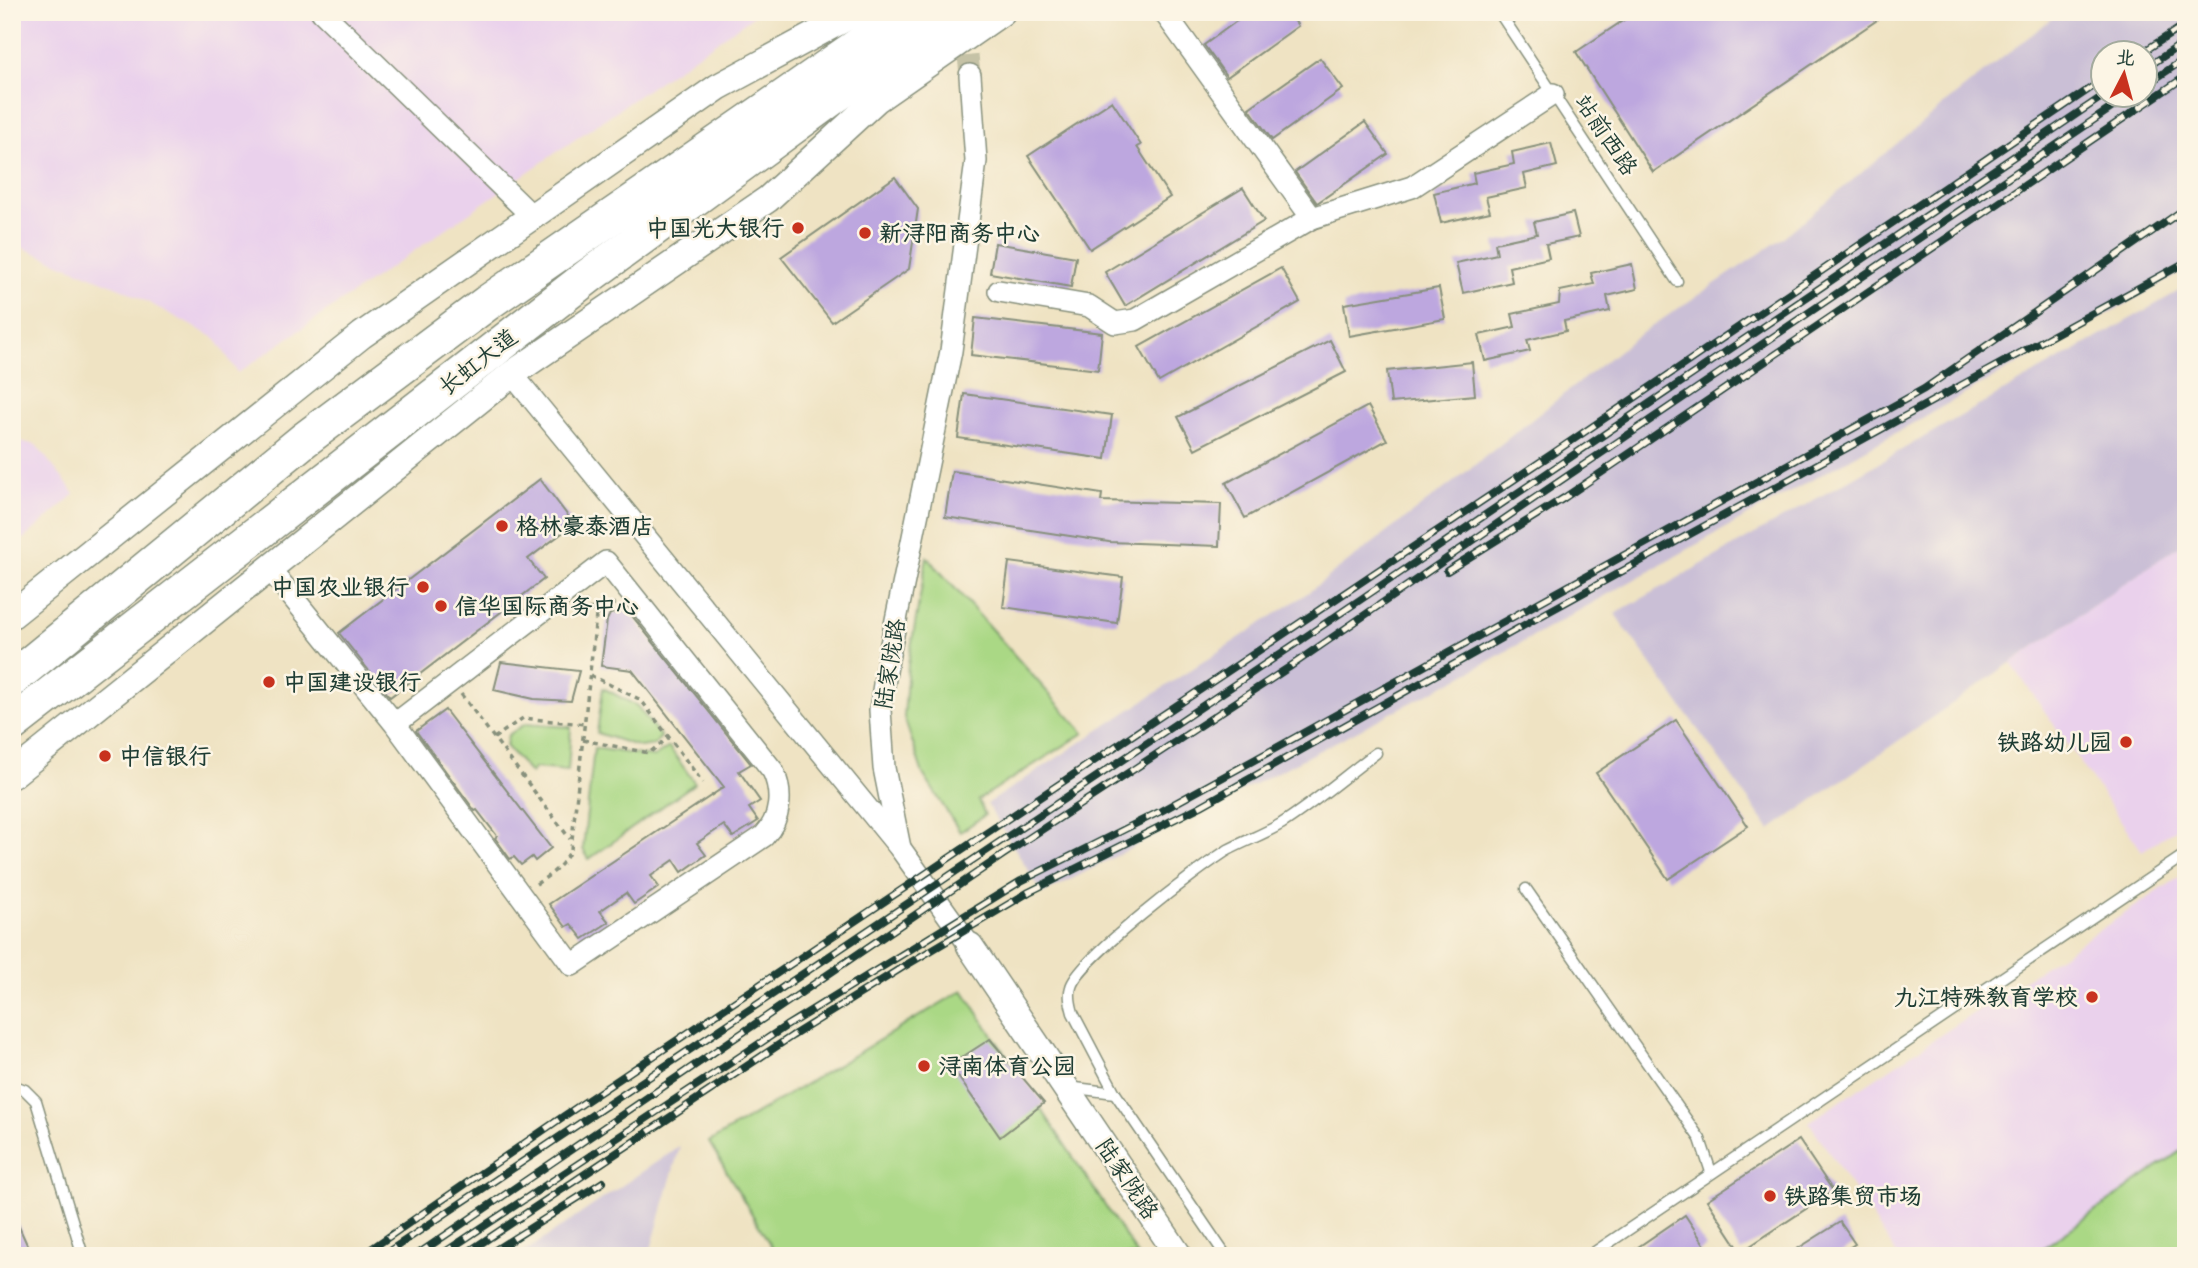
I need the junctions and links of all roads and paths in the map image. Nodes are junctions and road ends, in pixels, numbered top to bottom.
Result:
1 (322, 12) edge
2 (857, 12) edge
3 (907, 12) edge
4 (955, 12) edge
5 (1002, 12) edge
6 (1164, 12) edge
7 (1499, 12) edge
8 (970, 75) tunnel mouth
9 (1553, 94) junction
10 (532, 216) junction
11 (1312, 218) junction
12 (1677, 281) dead end
13 (999, 292) dead end
14 (512, 374) junction
15 (269, 569) junction
16 (573, 587) junction
17 (12, 615) edge
18 (590, 675) junction
19 (12, 679) edge
20 (451, 681) junction
21 (12, 724) edge
22 (395, 724) junction
23 (584, 724) junction
24 (494, 738) junction
25 (668, 738) junction
26 (583, 740) junction
27 (1376, 753) dead end
28 (12, 775) edge
29 (703, 783) dead end
30 (572, 840) junction
31 (900, 848) junction
32 (2186, 854) edge
33 (1526, 888) dead end
34 (520, 894) junction
35 (970, 946) joint
36 (12, 1085) edge
37 (1065, 1087) junction
38 (1115, 1093) junction
39 (1711, 1172) junction
40 (83, 1256) edge
41 (1179, 1256) edge
42 (1226, 1256) edge
43 (1589, 1256) edge

1 - 10 street
2 - 10 street
3 - 19 highway, 长虹大道
4 - 21 highway, 长虹大道
5 - 14 street
6 - 11 street
7 - 9 lane, 站前西路
8 - 31 street, 陆家陇路
9 - 11 street
9 - 12 lane, 站前西路
10 - 17 street
11 - 13 street
14 - 15 street
14 - 31 street
15 - 22 street
15 - 28 street
16 - 18 path
16 - 20 street
16 - 34 street
18 - 23 path
18 - 25 path
20 - 22 street
20 - 24 path
22 - 34 street
23 - 24 path
23 - 26 path
24 - 30 path
25 - 26 path
25 - 29 path
26 - 30 path
27 - 38 lane
30 - 34 path
31 - 35 street, 陆家陇路
32 - 39 lane
33 - 39 lane
35 - 37 street, 陆家陇路
36 - 40 lane
37 - 38 lane
37 - 41 street, 陆家陇路
38 - 42 lane
39 - 43 lane

